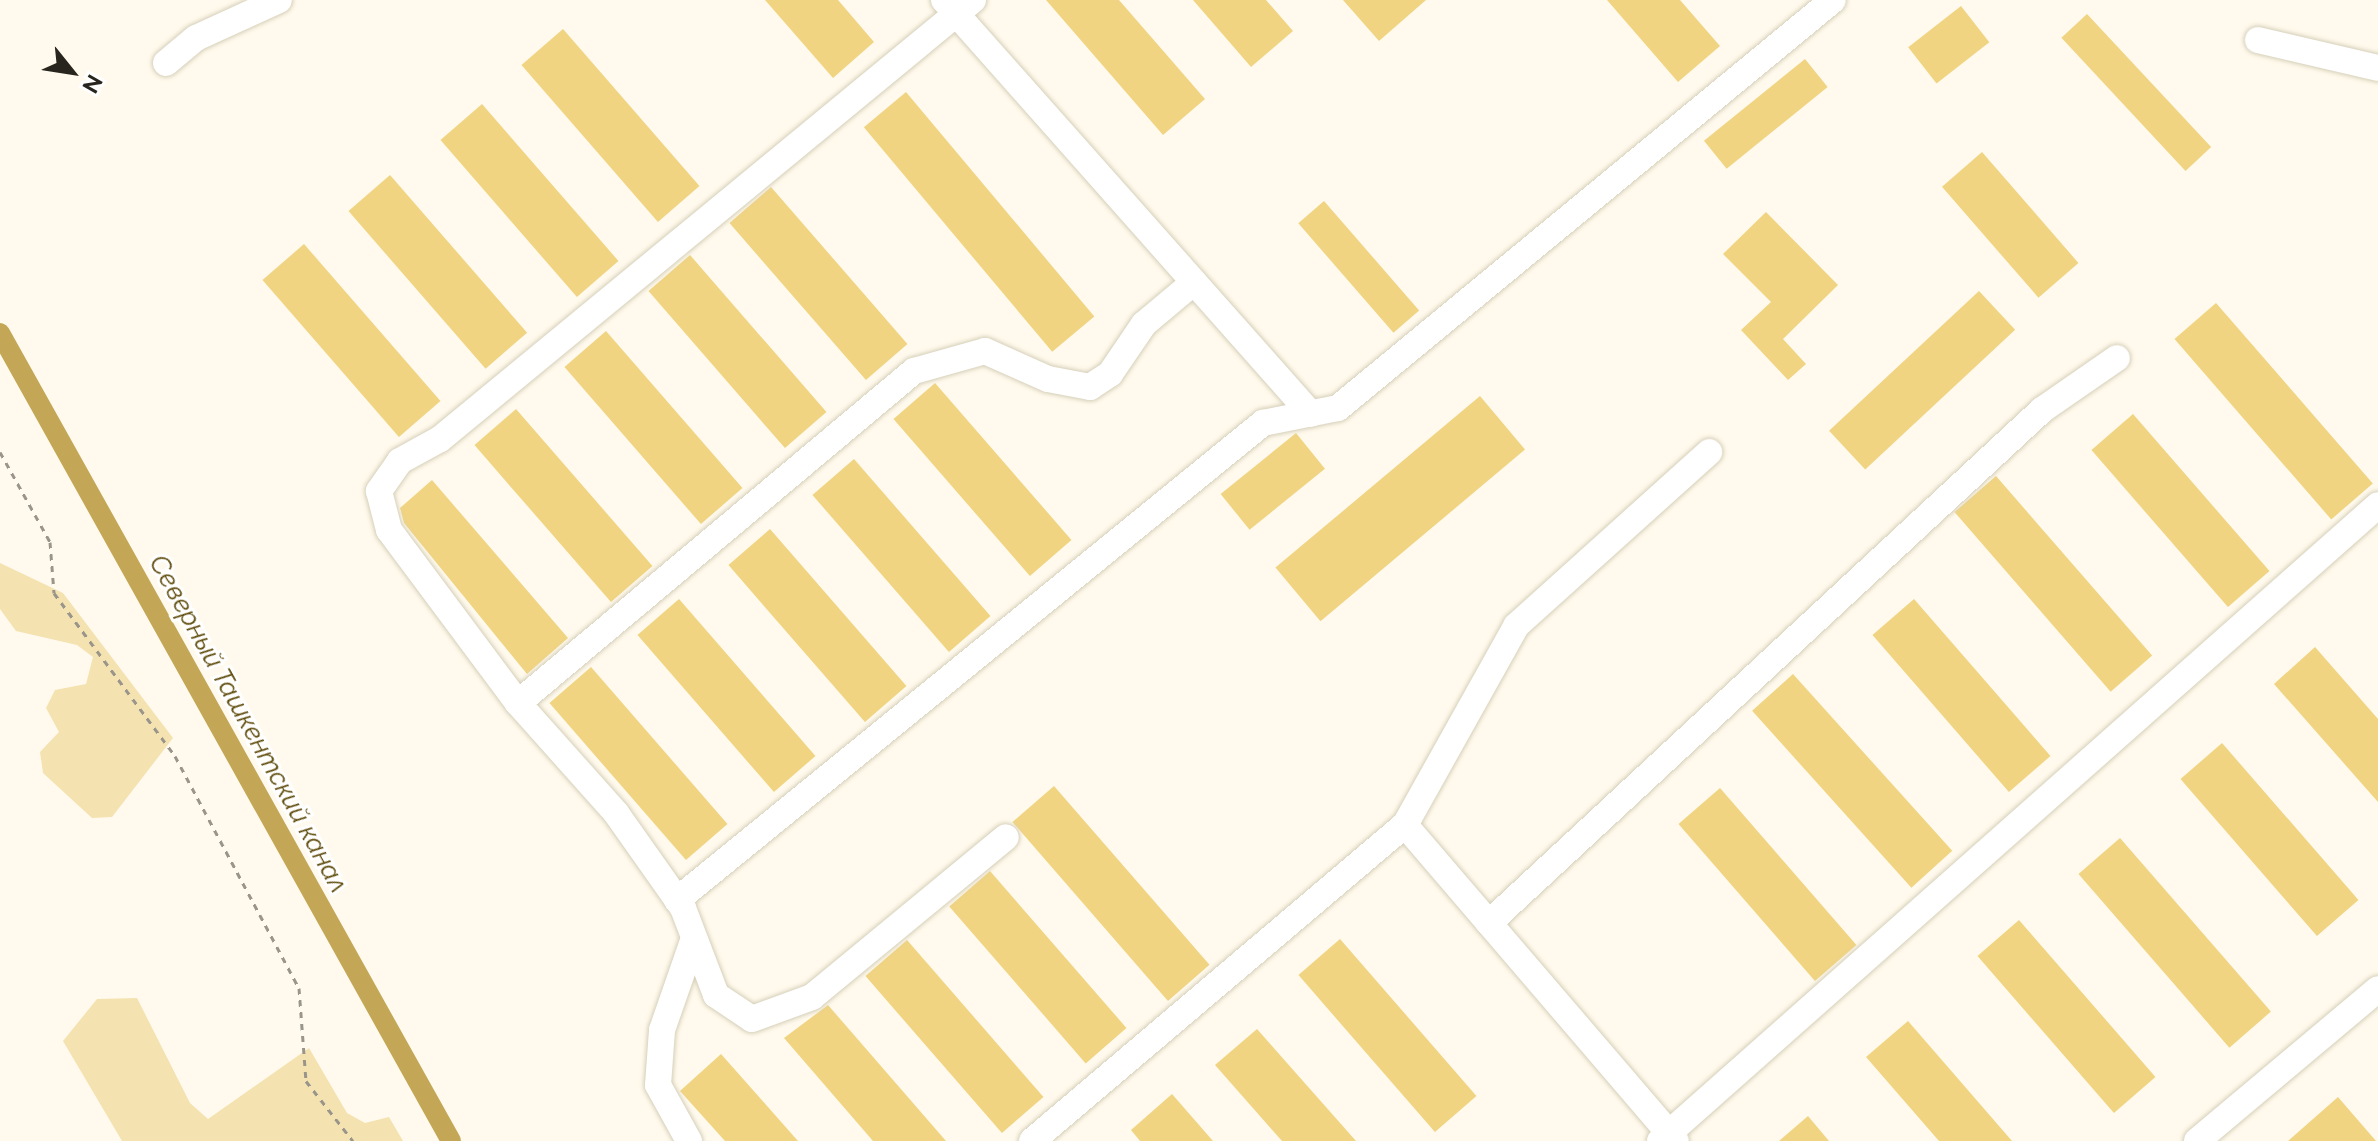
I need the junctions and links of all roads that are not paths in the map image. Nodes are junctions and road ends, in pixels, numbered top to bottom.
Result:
1 (279, 0) edge
2 (1833, 0) edge
3 (958, 5) edge
4 (2258, 40) dead end
5 (166, 63) dead end
6 (2378, 68) edge
7 (1194, 282) junction
8 (2117, 358) dead end
9 (1311, 414) junction
10 (1709, 452) dead end
11 (2378, 505) edge
12 (518, 703) junction
13 (1405, 825) junction
14 (1006, 837) dead end
15 (677, 900) junction
16 (1489, 923) junction
17 (694, 938) junction
18 (2378, 989) edge
19 (1669, 1139) edge
20 (689, 1141) edge
21 (1032, 1141) edge
22 (2197, 1141) edge

1 - 5 street
2 - 9 street
3 - 7 street
3 - 12 street
4 - 6 street
7 - 9 street
7 - 12 street
8 - 16 street
9 - 15 street
10 - 13 street
11 - 19 street
12 - 15 street
13 - 16 street
13 - 21 street
14 - 17 street
15 - 17 street
16 - 19 street
17 - 20 street
18 - 22 street

